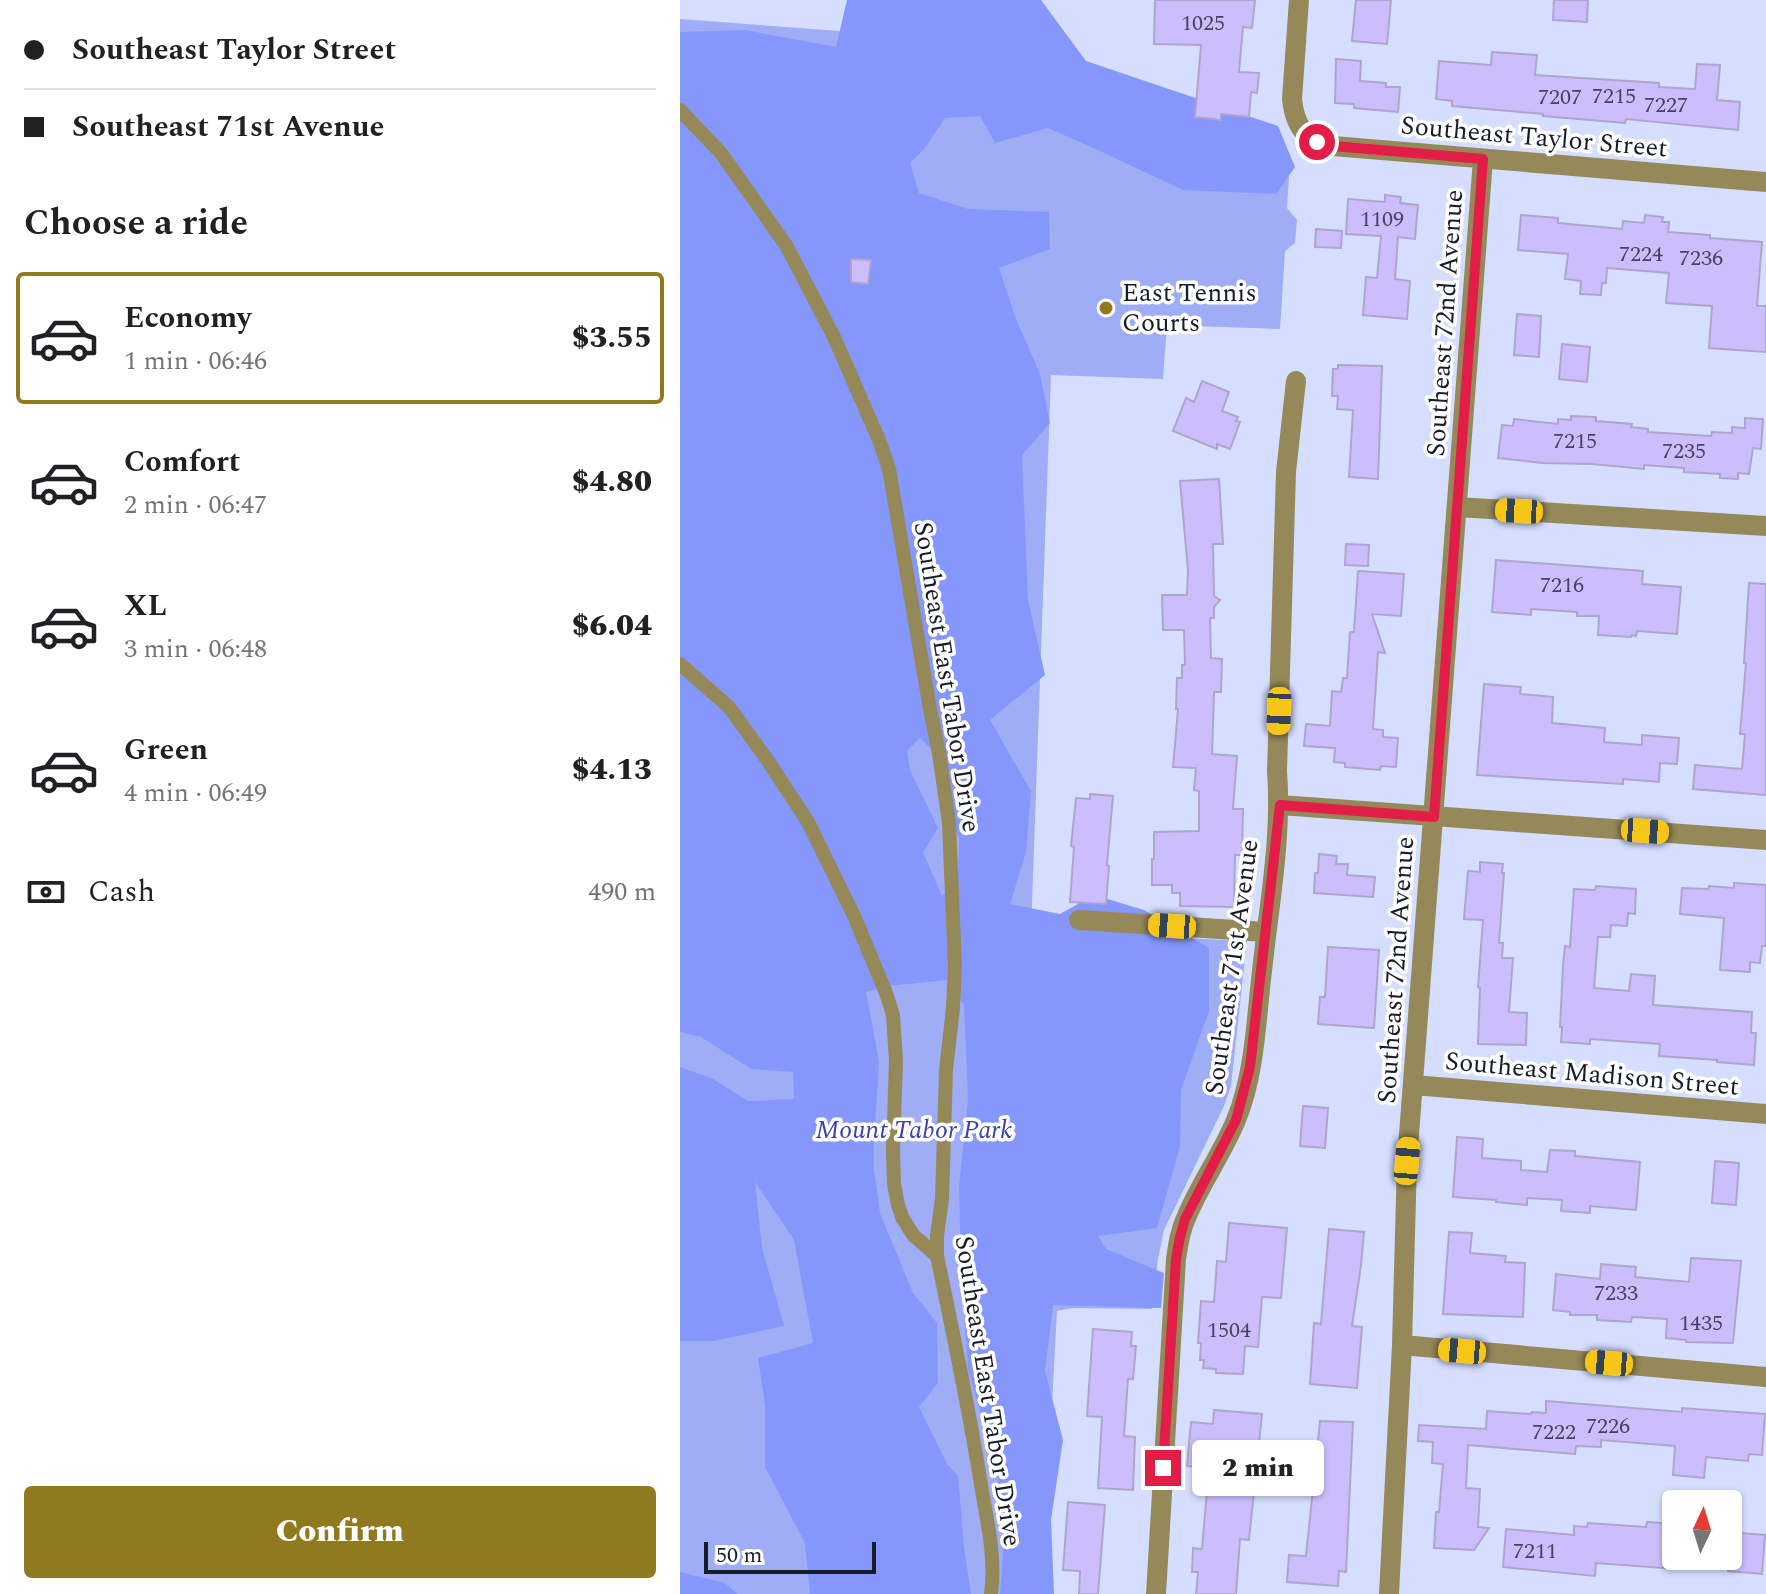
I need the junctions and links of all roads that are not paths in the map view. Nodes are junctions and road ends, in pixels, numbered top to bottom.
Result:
1 (1299, 0) edge
2 (680, 110) edge
3 (1483, 159) junction
4 (1766, 182) edge
5 (1296, 381) dead end
6 (1457, 507) junction
7 (1766, 526) edge
8 (680, 664) edge
9 (1280, 805) junction
10 (1434, 817) junction
11 (1766, 840) edge
12 (1079, 920) dead end
13 (1266, 932) junction
14 (1413, 1085) junction
15 (1766, 1114) edge
16 (937, 1256) junction
17 (1402, 1345) junction
18 (1766, 1377) edge
19 (991, 1594) edge
20 (1156, 1594) edge
21 (1389, 1594) edge

1 - 3 street, Southeast Taylor Street
2 - 16 lane, Southeast East Tabor Drive
3 - 4 street, Southeast Taylor Street
3 - 6 street, Southeast 72nd Avenue
5 - 9 street, Southeast 71st Avenue
6 - 7 street
6 - 10 street, Southeast 72nd Avenue
8 - 16 lane
9 - 10 street
9 - 13 street, Southeast 71st Avenue
10 - 11 street
10 - 14 street, Southeast 72nd Avenue
12 - 13 street
13 - 20 street, Southeast 71st Avenue
14 - 15 street, Southeast Madison Street
14 - 17 street, Southeast 72nd Avenue
16 - 19 lane, Southeast East Tabor Drive
17 - 18 street
17 - 21 street, Southeast 72nd Avenue

